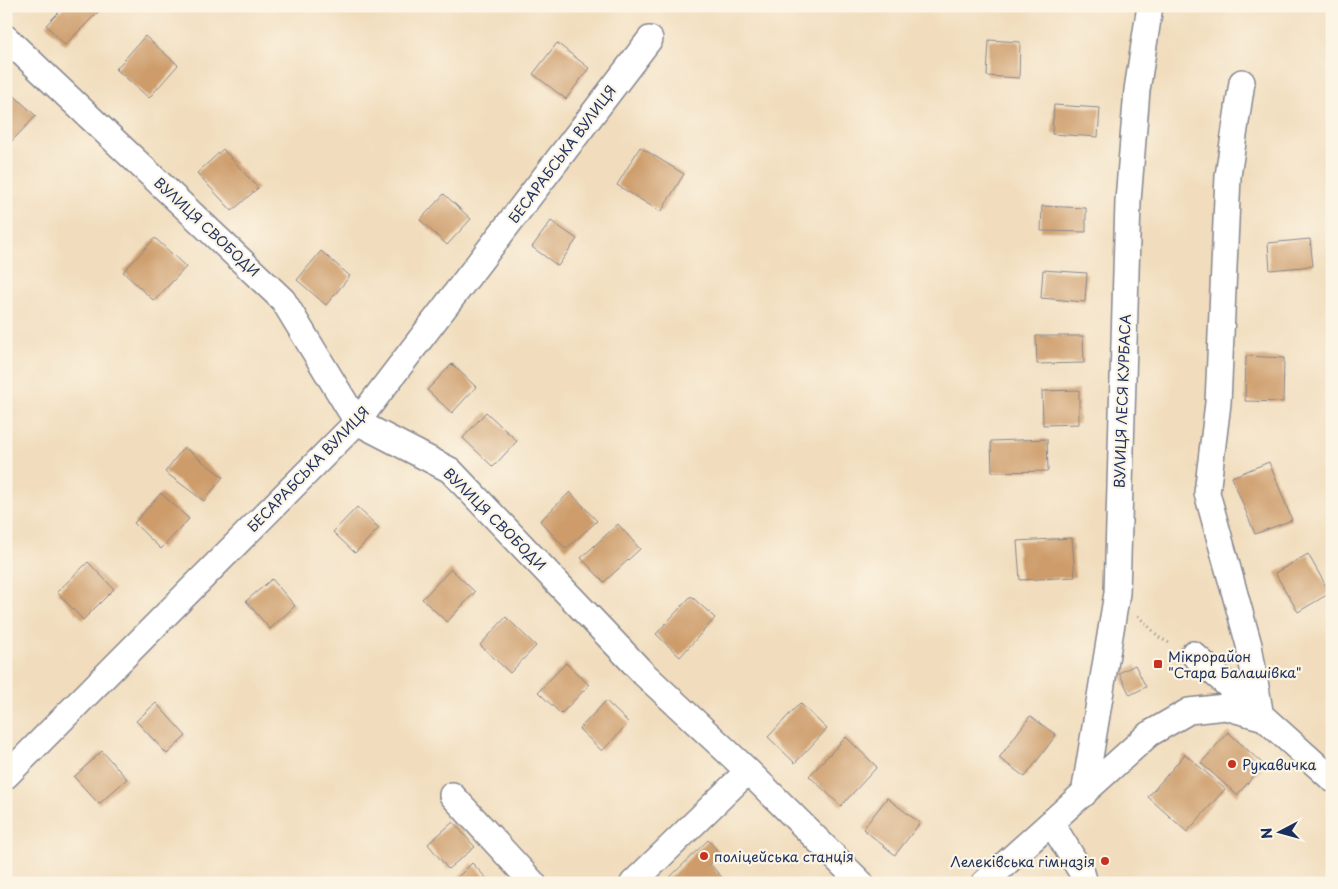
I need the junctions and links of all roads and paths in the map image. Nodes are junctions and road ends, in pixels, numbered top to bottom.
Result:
1 (1150, 6) edge
2 (1328, 6) edge
3 (1332, 9) edge
4 (6, 38) edge
5 (650, 39) dead end
6 (1242, 82) dead end
7 (357, 422) junction
8 (1117, 593) junction
9 (1193, 654) joint
10 (1261, 717) junction
11 (748, 771) junction
12 (6, 776) edge
13 (1332, 779) edge
14 (1084, 794) junction
15 (452, 795) dead end
16 (1052, 824) junction
17 (533, 883) edge
18 (633, 883) edge
19 (860, 883) edge
20 (984, 883) edge
21 (1085, 883) edge

1 - 8 street, ВУЛИЦЯ ЛЕСЯ КУРБАСА
2 - 3 path
4 - 7 street, ВУЛИЦЯ СВОБОДИ
5 - 7 street, БЕСАРАБСЬКА ВУЛИЦЯ
6 - 10 street
7 - 11 street, ВУЛИЦЯ СВОБОДИ
7 - 12 street, БЕСАРАБСЬКА ВУЛИЦЯ
8 - 9 path
8 - 14 street, ВУЛИЦЯ ЛЕСЯ КУРБАСА
9 - 10 street
10 - 13 street
10 - 14 street
11 - 18 street
11 - 19 street, ВУЛИЦЯ СВОБОДИ
14 - 16 street
15 - 17 street
16 - 20 street
16 - 21 street

